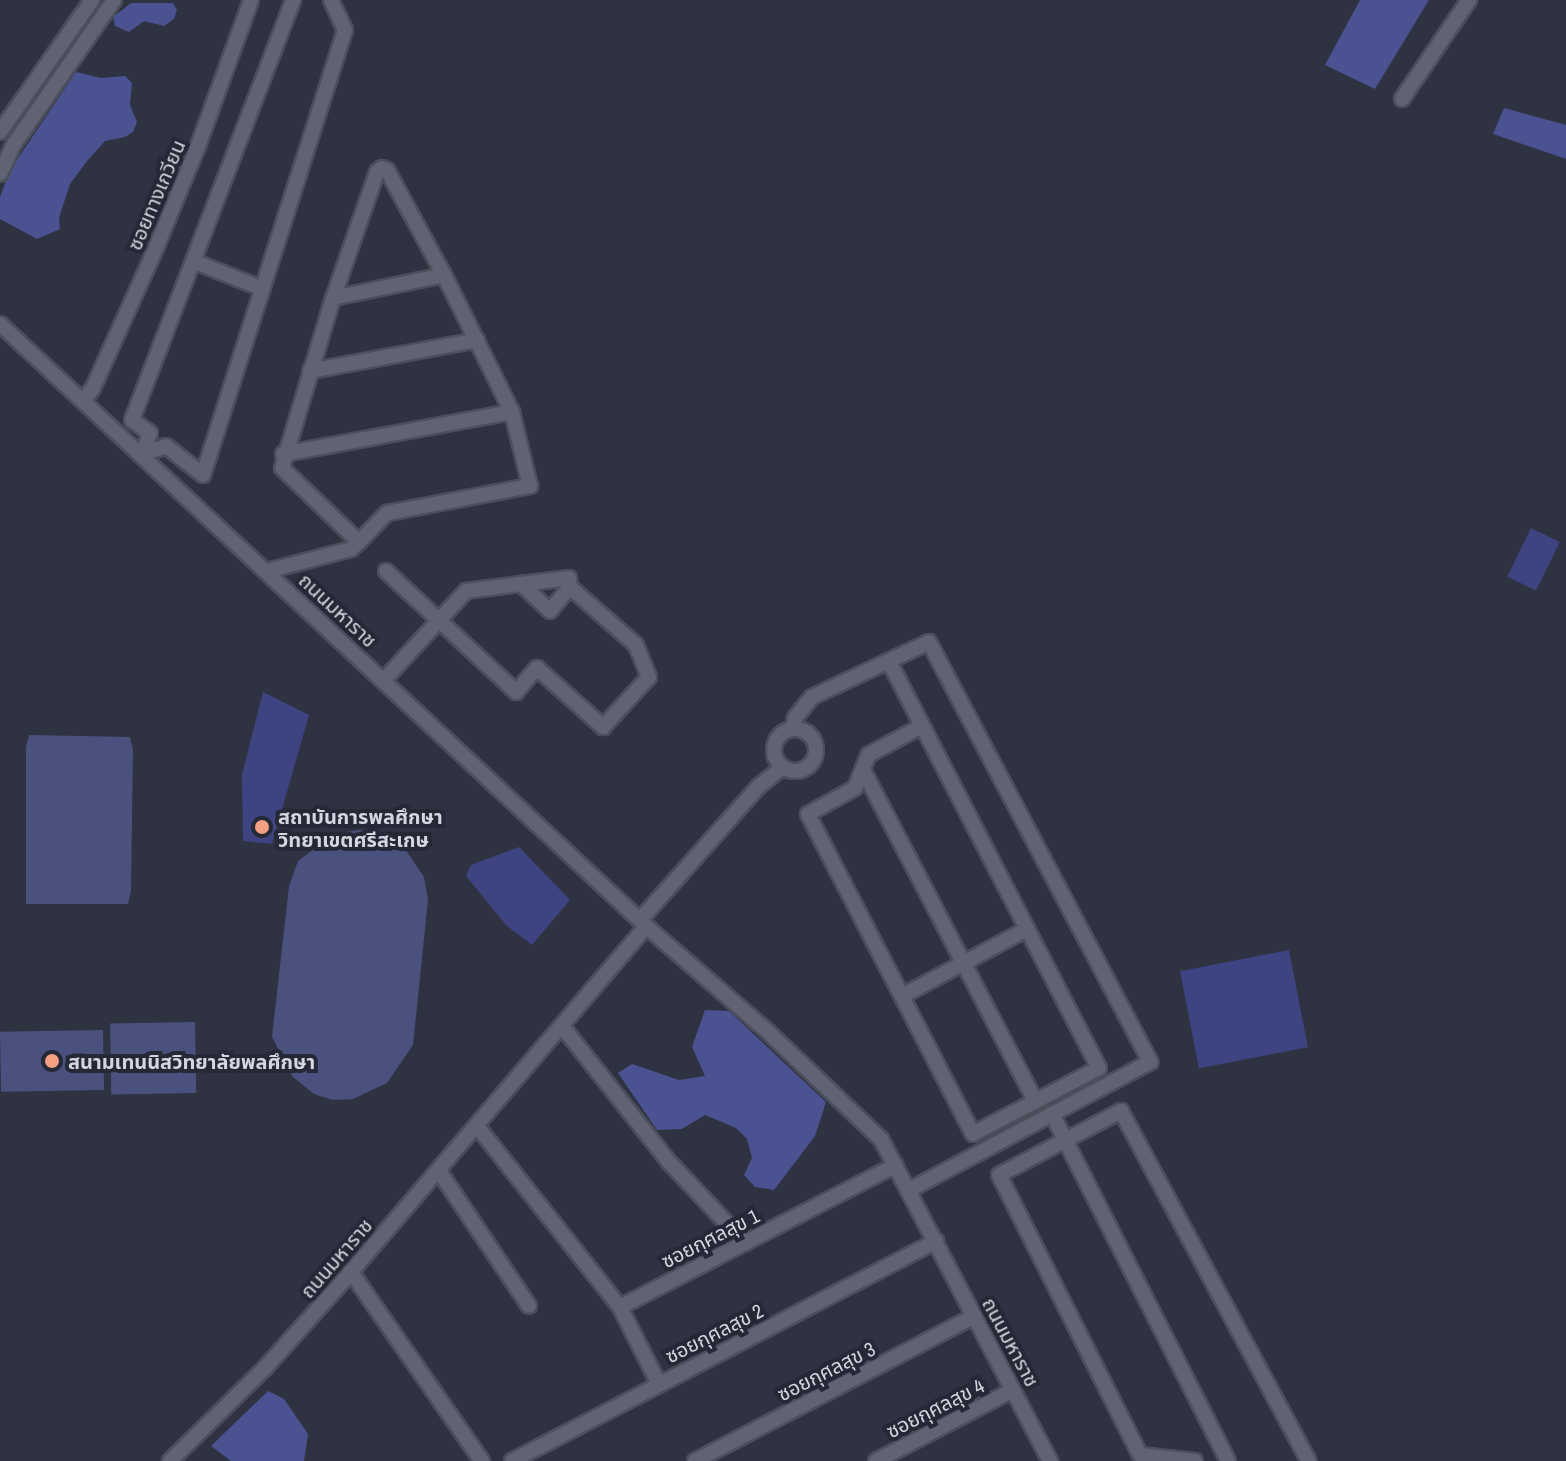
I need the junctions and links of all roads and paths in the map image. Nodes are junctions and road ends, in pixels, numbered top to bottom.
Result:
1 (92, 0) edge
2 (114, 0) edge
3 (251, 0) edge
4 (293, 0) edge
5 (331, 0) edge
6 (1469, 0) edge
7 (1402, 99) dead end
8 (0, 132) edge
9 (0, 174) edge
10 (193, 261) junction
11 (444, 275) junction
12 (263, 289) junction
13 (333, 298) junction
14 (0, 324) edge
15 (477, 340) junction
16 (310, 371) junction
17 (84, 400) junction
18 (512, 412) junction
19 (142, 454) junction
20 (283, 454) junction
21 (359, 542) junction
22 (267, 571) junction
23 (386, 571) dead end
24 (521, 584) junction
25 (570, 587) junction
26 (439, 620) junction
27 (888, 662) junction
28 (384, 680) junction
29 (922, 726) junction
30 (793, 729) junction
31 (783, 767) junction
32 (863, 770) junction
33 (643, 923) junction
34 (1027, 929) junction
35 (963, 963) junction
36 (902, 996) junction
37 (562, 1026) junction
38 (1035, 1101) junction
39 (1052, 1114) junction
40 (477, 1126) junction
41 (1065, 1139) junction
42 (896, 1165) junction
43 (439, 1171) junction
44 (909, 1190) junction
45 (936, 1241) junction
46 (745, 1243) junction
47 (351, 1272) junction
48 (529, 1306) dead end
49 (620, 1307) junction
50 (975, 1316) junction
51 (659, 1384) junction
52 (1013, 1390) junction
53 (170, 1461) edge
54 (482, 1461) edge
55 (512, 1461) edge
56 (695, 1461) edge
57 (876, 1461) edge
58 (1050, 1461) edge
59 (1195, 1461) edge
60 (1228, 1461) edge
61 (1309, 1461) edge

1 - 8 street
2 - 9 street
3 - 17 street, ซอยทางเกวียน
4 - 10 street
5 - 12 street
6 - 7 street
10 - 12 street
10 - 19 street
11 - 13 street
11 - 13 street
11 - 15 street
12 - 19 street
13 - 16 street
14 - 17 street, ถนนมหาราช
15 - 16 street
15 - 18 street
16 - 20 street
17 - 19 street, ถนนมหาราช
18 - 20 street
18 - 21 street
19 - 22 street, ถนนมหาราช
20 - 21 street
21 - 22 street
22 - 28 street, ถนนมหาราช
23 - 26 street
24 - 25 street
24 - 25 street
24 - 26 street
25 - 26 street
26 - 28 street
27 - 29 street
27 - 30 street
27 - 39 street
28 - 33 street, ถนนมหาราช
29 - 32 street
29 - 34 street
30 - 31 street
30 - 31 street
31 - 33 street
32 - 35 street
32 - 36 street
33 - 37 street, ถนนมหาราช
33 - 42 street, ถนนมหาราช
34 - 35 street
34 - 38 street
35 - 36 street
35 - 38 street
36 - 38 street
37 - 40 street, ถนนมหาราช
37 - 46 street
39 - 41 street
39 - 44 street
40 - 43 street, ถนนมหาราช
40 - 49 street
41 - 59 street
41 - 60 street
41 - 61 street
42 - 44 street, ถนนมหาราช
42 - 46 street, ซอยกุศลสุข 1
43 - 47 street, ถนนมหาราช
43 - 48 street
44 - 45 street, ถนนมหาราช
45 - 50 street, ถนนมหาราช
45 - 51 street, ซอยกุศลสุข 2
46 - 49 street, ซอยกุศลสุข 1
47 - 53 street, ถนนมหาราช
47 - 54 street
49 - 51 street
50 - 52 street, ถนนมหาราช
50 - 56 street, ซอยกุศลสุข 3
51 - 55 street, ซอยกุศลสุข 2
52 - 57 street, ซอยกุศลสุข 4
52 - 58 street, ถนนมหาราช

